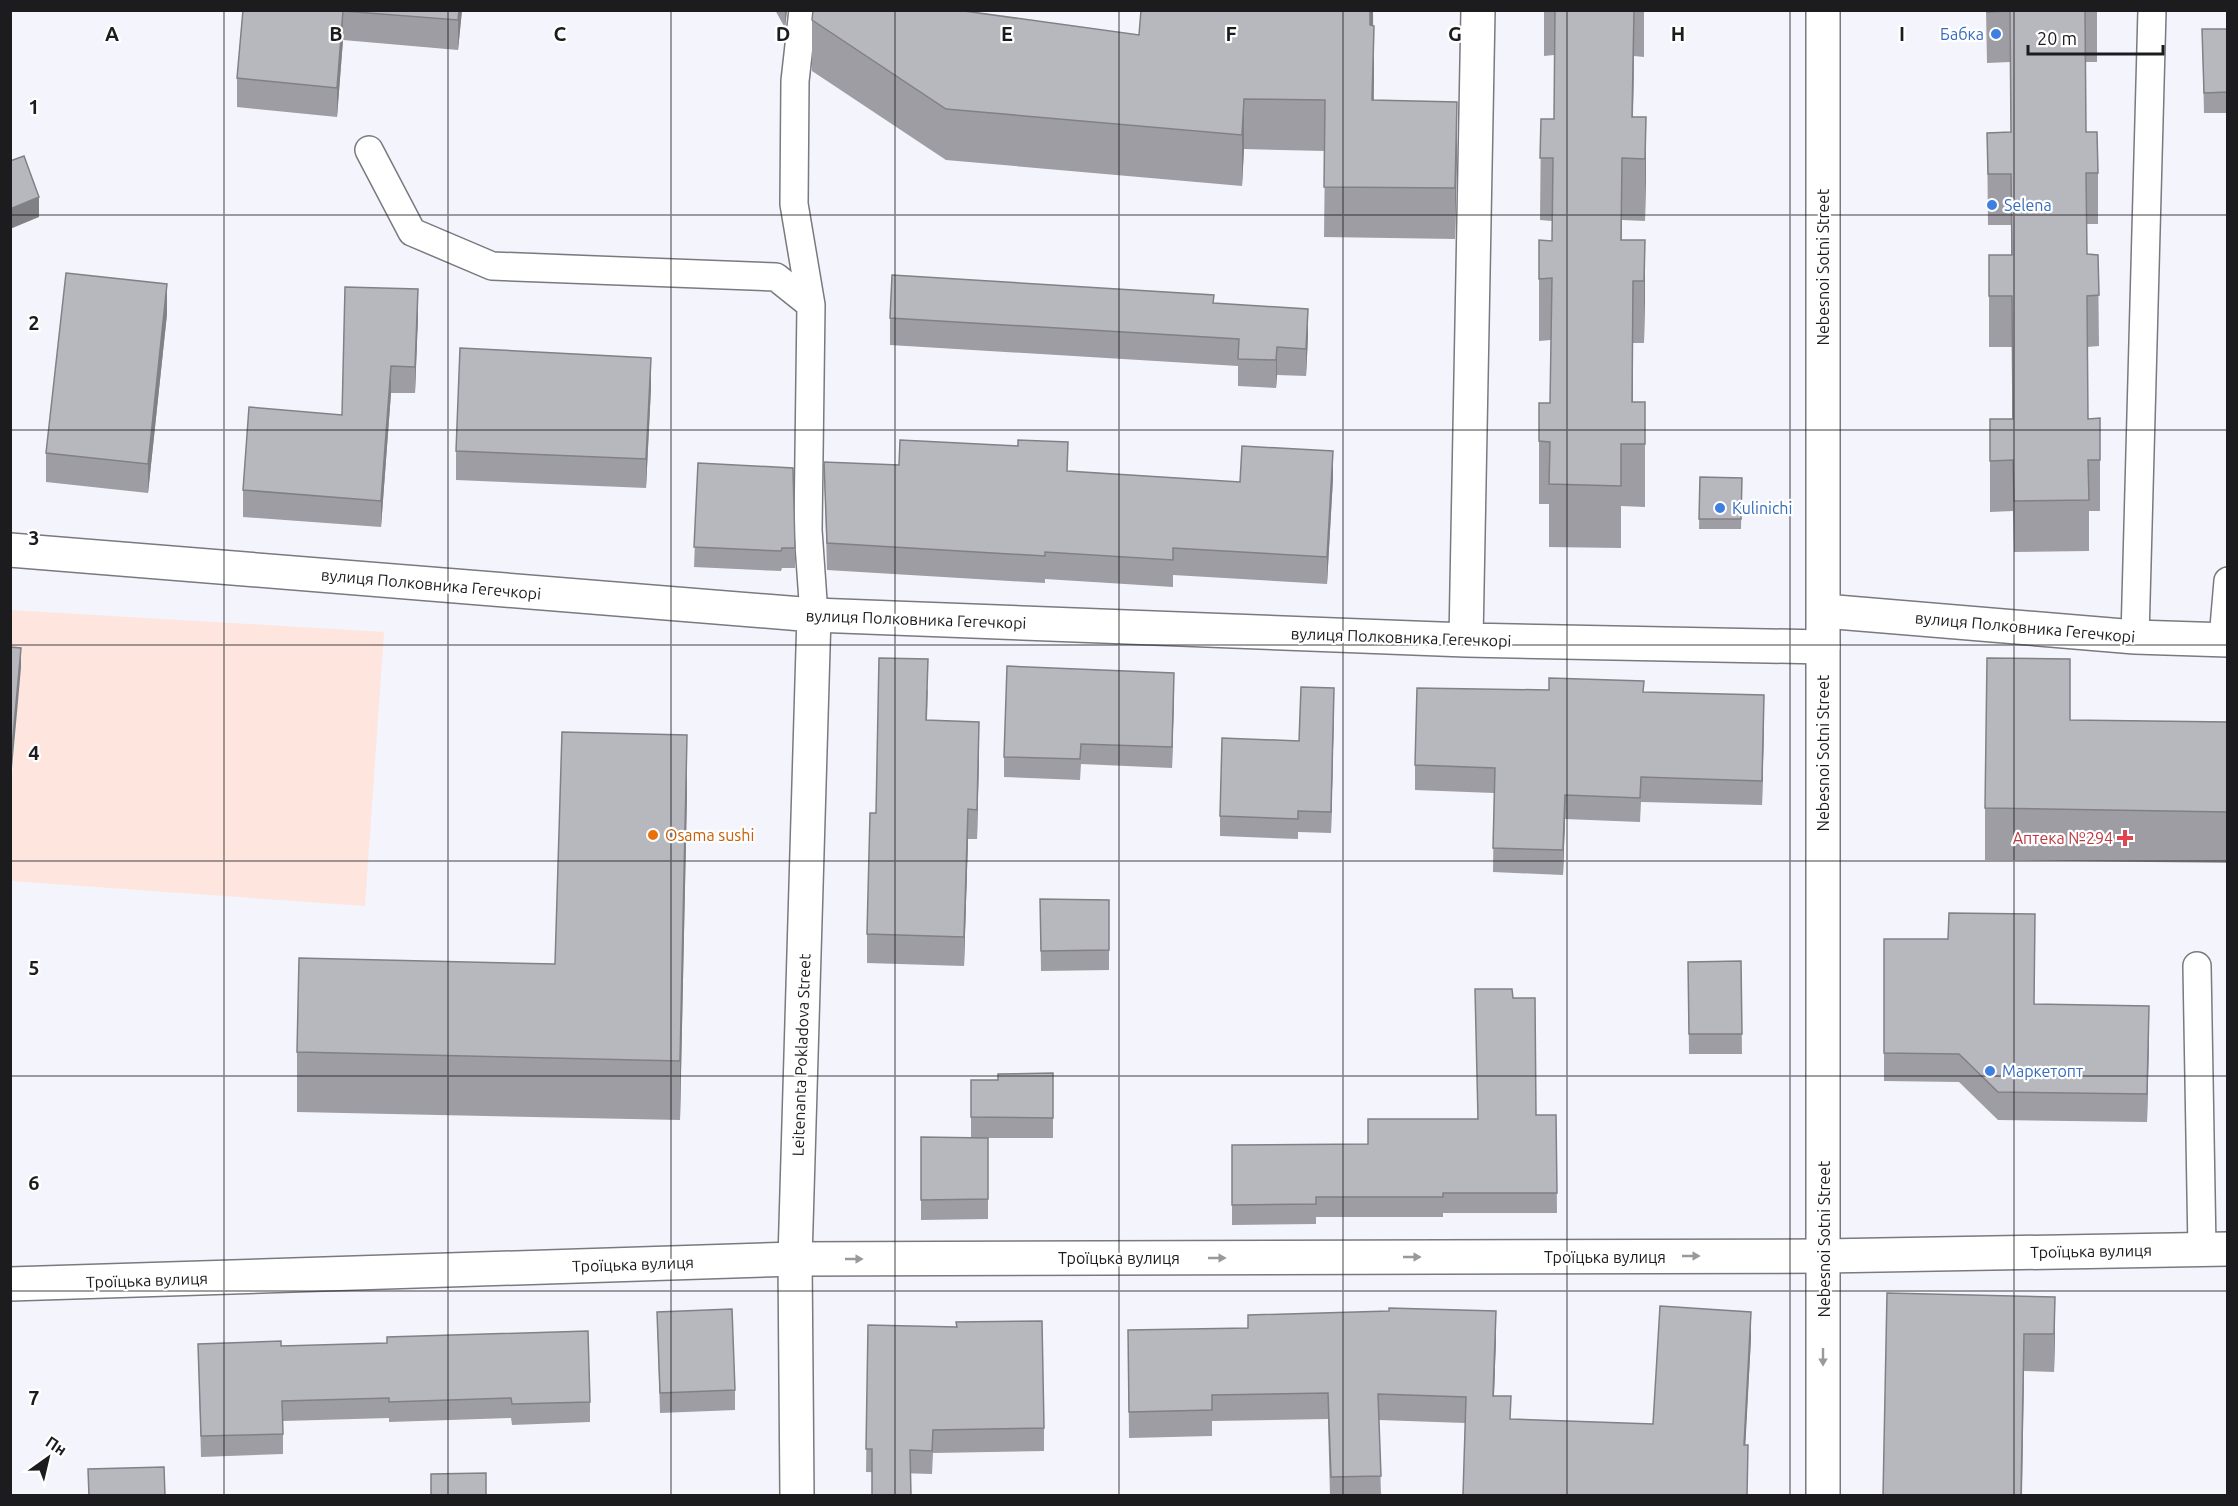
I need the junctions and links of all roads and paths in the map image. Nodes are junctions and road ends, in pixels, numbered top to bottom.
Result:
1 (803, 10) edge
2 (1478, 10) edge
3 (1823, 10) edge
4 (2152, 10) edge
5 (369, 150) dead end
6 (811, 305) junction
7 (10, 550) edge
8 (2228, 581) edge
9 (1824, 611) junction
10 (814, 615) junction
11 (2135, 637) junction
12 (2225, 639) edge
13 (1466, 640) junction
14 (1823, 647) junction
15 (2197, 966) dead end
16 (2215, 1249) edge
17 (1824, 1256) junction
18 (795, 1259) junction
19 (10, 1284) edge
20 (797, 1496) edge
21 (1823, 1496) edge

1 - 6 lane
2 - 13 street
3 - 9 street, Nebesnoi Sotni Street
4 - 11 lane
5 - 6 lane
6 - 10 lane
7 - 10 street, вулиця Полковника Гегечкорі
8 - 12 lane
9 - 11 street, вулиця Полковника Гегечкорі
9 - 14 street, Nebesnoi Sotni Street
10 - 13 street, вулиця Полковника Гегечкорі
10 - 18 street, Leitenanta Pokladova Street
11 - 12 street, вулиця Полковника Гегечкорі
13 - 14 street, вулиця Полковника Гегечкорі
14 - 17 street, Nebesnoi Sotni Street
15 - 16 lane
16 - 17 street, Троїцька вулиця
18 -> 17 street, Троїцька вулиця
17 -> 21 street, Nebesnoi Sotni Street
18 - 19 street, Троїцька вулиця
18 - 20 street, Leitenanta Pokladova Street

